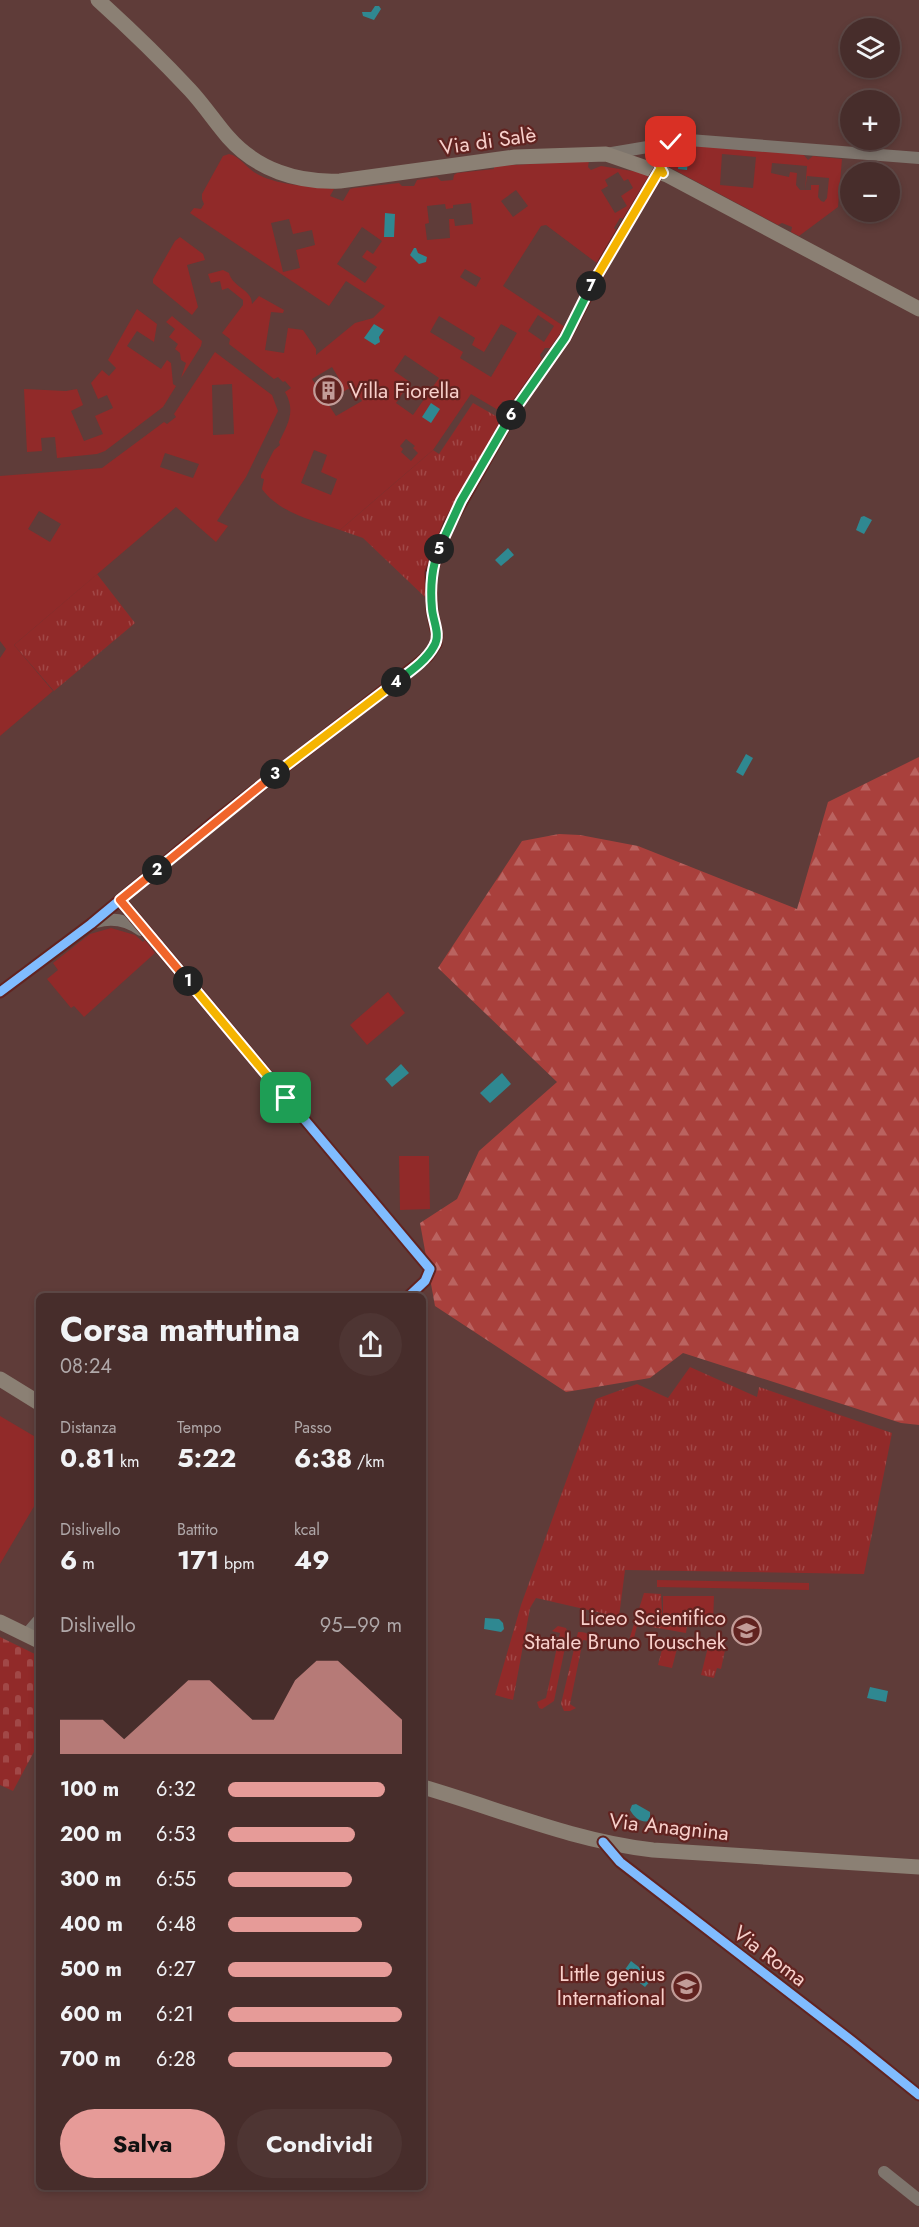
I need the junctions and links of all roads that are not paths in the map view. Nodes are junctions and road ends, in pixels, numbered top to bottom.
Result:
1 (98, 0) edge
2 (671, 142) junction
3 (606, 154) junction
4 (919, 158) edge
5 (661, 172) junction
6 (919, 309) edge
7 (120, 900) junction
8 (91, 924) junction
9 (151, 938) junction
10 (0, 992) edge
11 (413, 1293) edge
12 (0, 1379) edge
13 (36, 1401) edge
14 (0, 1622) edge
15 (33, 1638) edge
16 (426, 1788) edge
17 (603, 1842) junction
18 (919, 1868) edge
19 (919, 2095) edge
20 (884, 2172) dead end
21 (919, 2200) edge

1 - 3 main road, Via di Salè
2 - 3 street
2 - 4 street
2 - 5 main road
3 - 5 main road, Via di Salè
5 - 6 main road, Via di Salè
5 - 7 street
7 - 8 street
7 - 9 street
8 - 9 street
8 - 10 street
9 - 11 street
12 - 13 main road
14 - 15 main road
16 - 17 main road, Via Anagnina
17 - 18 main road, Via Anagnina
17 - 19 street, Via Roma
20 - 21 street

